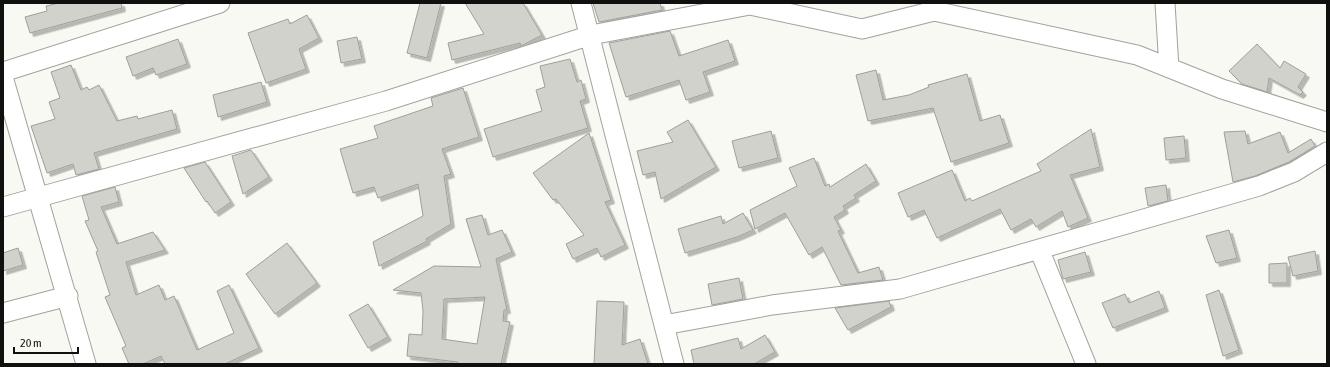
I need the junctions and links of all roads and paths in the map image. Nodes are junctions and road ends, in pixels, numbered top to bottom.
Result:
1 (220, 3) edge
2 (581, 3) edge
3 (1165, 3) edge
4 (591, 35) junction
5 (1169, 68) junction
6 (3, 72) edge
7 (3, 77) edge
8 (1327, 122) edge
9 (1327, 152) edge
10 (37, 199) junction
11 (3, 207) edge
12 (1039, 249) junction
13 (68, 296) junction
14 (3, 313) edge
15 (664, 325) junction
16 (86, 364) edge
17 (674, 364) edge
18 (1086, 364) edge

1 - 6 street
2 - 4 street
3 - 5 street
4 - 5 street
4 - 10 street
4 - 15 street
5 - 8 street
7 - 10 street
9 - 12 street
10 - 11 street
10 - 13 street
12 - 15 street
12 - 18 street
13 - 14 street
13 - 16 street
15 - 17 street

